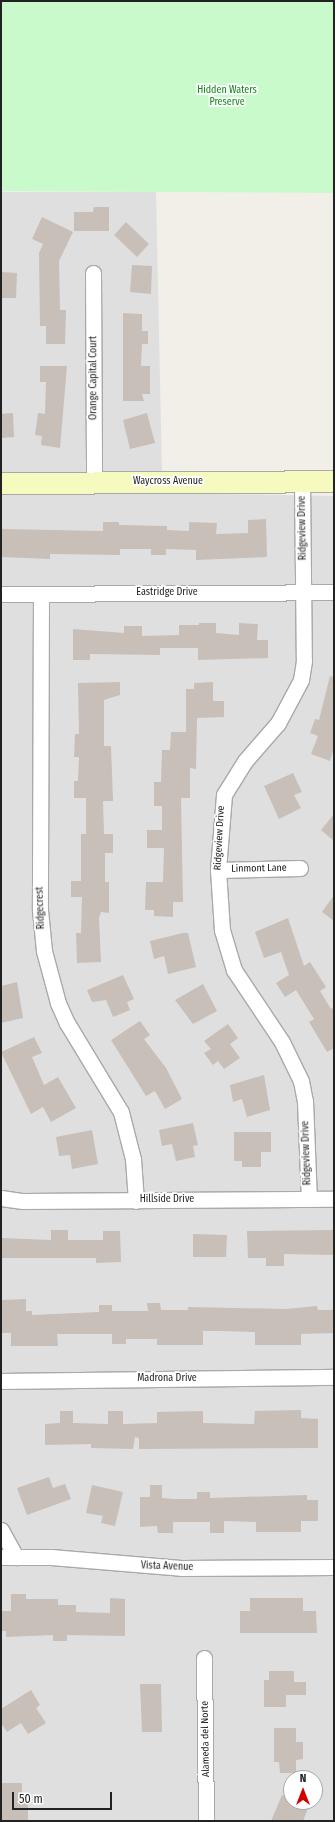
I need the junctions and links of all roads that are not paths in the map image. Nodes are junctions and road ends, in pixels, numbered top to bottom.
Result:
1 (93, 273) dead end
2 (302, 481) junction
3 (334, 481) edge
4 (1, 482) edge
5 (94, 482) junction
6 (304, 592) junction
7 (334, 592) edge
8 (1, 594) edge
9 (41, 594) junction
10 (300, 868) dead end
11 (218, 870) junction
12 (1, 1198) edge
13 (309, 1199) junction
14 (334, 1199) edge
15 (136, 1200) junction
16 (334, 1378) edge
17 (1, 1381) edge
18 (1, 1530) edge
19 (8, 1557) edge
20 (334, 1567) edge
21 (204, 1658) dead end
22 (206, 1821) edge

1 - 5 street, Orange Capital Court
2 - 3 street, Waycross Avenue
2 - 5 street, Waycross Avenue
2 - 6 street, Ridgeview Drive
4 - 5 street, Waycross Avenue
6 - 7 street, Eastridge Drive
6 - 9 street, Eastridge Drive
6 - 11 street, Ridgeview Drive
8 - 9 street, Eastridge Drive
9 - 15 street, Ridgecrest
10 - 11 street, Linmont Lane
11 - 13 street, Ridgeview Drive
12 - 15 street, Hillside Drive
13 - 14 street, Hillside Drive
13 - 15 street, Hillside Drive
16 - 17 street, Madrona Drive
18 - 19 street
19 - 20 street, Vista Avenue
21 - 22 street, Alameda del Norte

